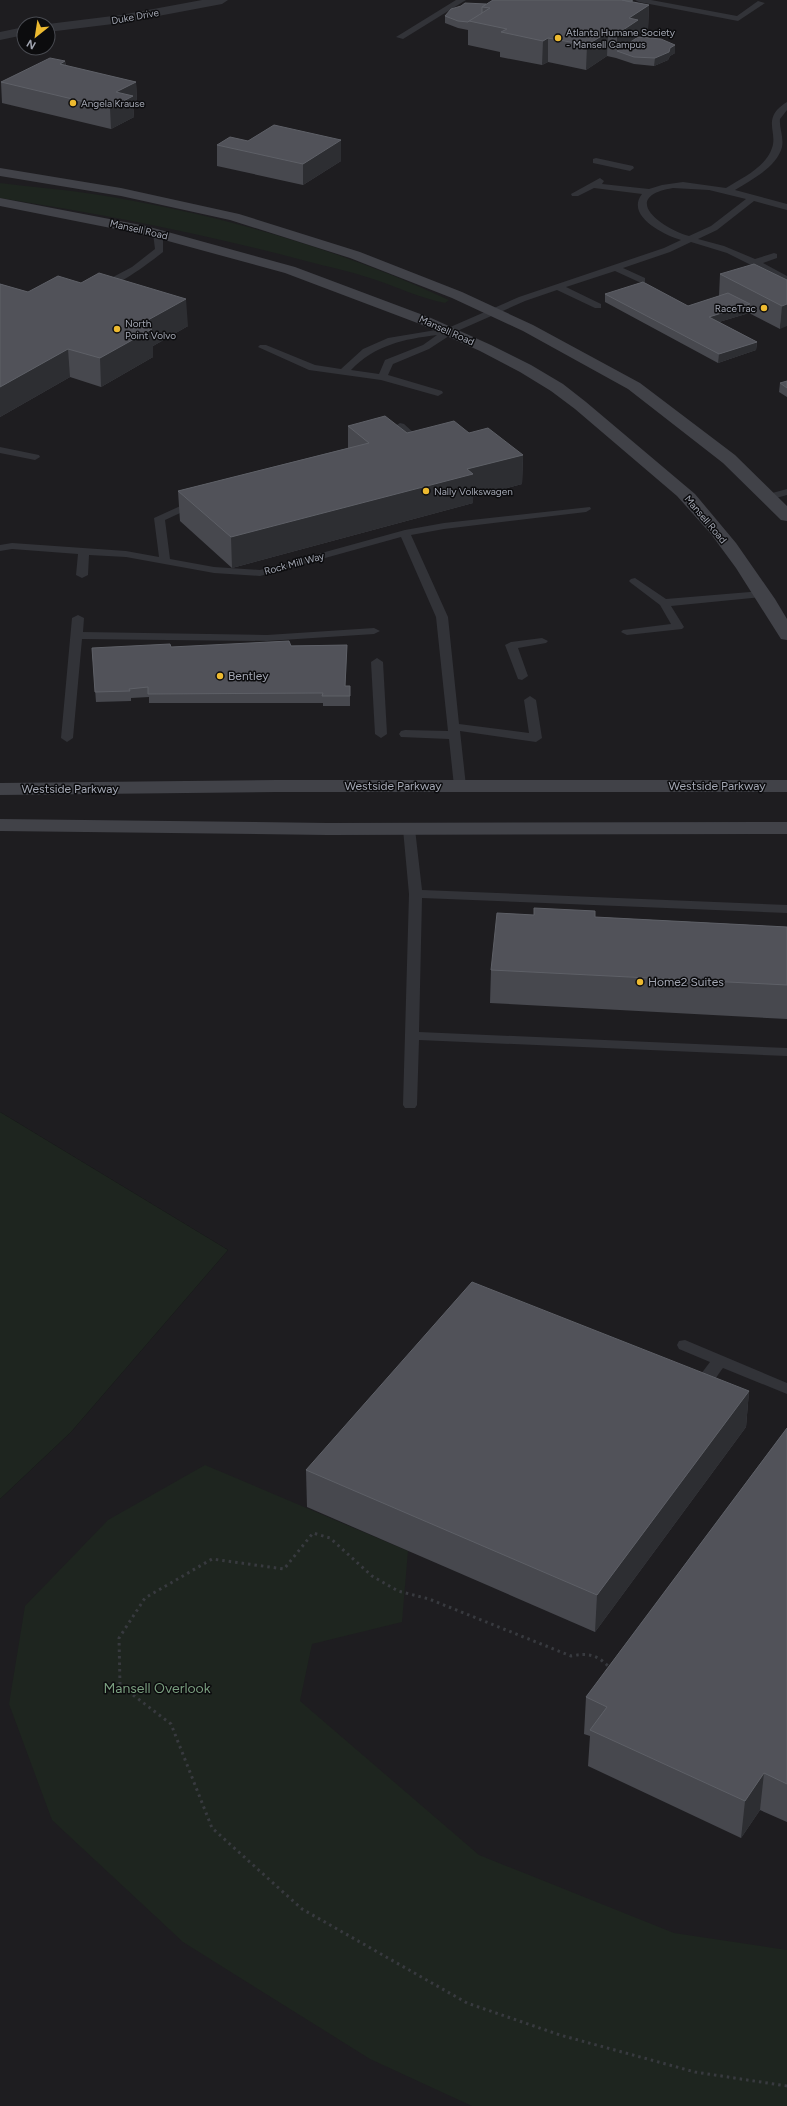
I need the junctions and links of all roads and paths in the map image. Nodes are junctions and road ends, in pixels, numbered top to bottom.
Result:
1 (222, 0) edge
2 (462, 0) edge
3 (639, 0) edge
4 (761, 3) dead end
5 (56, 27) edge
6 (16, 33) edge
7 (0, 36) edge
8 (400, 37) dead end
9 (787, 105) edge
10 (596, 161) dead end
11 (630, 168) dead end
12 (0, 172) edge
13 (606, 177) dead end
14 (592, 185) junction
15 (651, 192) junction
16 (726, 192) junction
17 (575, 194) dead end
18 (752, 198) junction
19 (634, 201) junction
20 (5, 204) edge
21 (787, 207) edge
22 (158, 233) junction
23 (691, 238) junction
24 (774, 256) dead end
25 (754, 263) junction
26 (614, 267) junction
27 (642, 280) dead end
28 (787, 280) edge
29 (557, 287) junction
30 (91, 292) edge
31 (598, 306) dead end
32 (492, 311) junction
33 (452, 330) junction
34 (264, 347) dead end
35 (342, 373) junction
36 (382, 377) junction
37 (438, 393) dead end
38 (400, 426) edge
39 (0, 450) edge
40 (409, 450) edge
41 (35, 457) dead end
42 (787, 492) edge
43 (769, 496) junction
44 (187, 506) edge
45 (586, 509) dead end
46 (787, 516) edge
47 (405, 533) junction
48 (0, 548) edge
49 (84, 551) junction
50 (165, 561) junction
51 (82, 574) dead end
52 (634, 581) dead end
53 (762, 594) junction
54 (664, 603) junction
55 (78, 618) dead end
56 (352, 624) dead end
57 (627, 632) dead end
58 (75, 635) junction
59 (787, 636) edge
60 (542, 640) dead end
61 (377, 662) dead end
62 (522, 676) dead end
63 (530, 700) dead end
64 (454, 731) junction
65 (382, 734) dead end
66 (405, 734) dead end
67 (67, 738) dead end
68 (460, 786) junction
69 (787, 786) edge
70 (0, 789) edge
71 (0, 825) edge
72 (787, 828) edge
73 (409, 829) junction
74 (416, 894) junction
75 (787, 909) edge
76 (412, 1036) junction
77 (787, 1052) edge
78 (410, 1104) dead end
79 (685, 1345) dead end
80 (720, 1360) junction
81 (787, 1389) edge
82 (687, 1404) edge
83 (607, 1678) edge
84 (787, 2086) edge

1 - 5 street, Duke Drive
2 - 8 lane
3 - 4 lane
6 - 7 street
9 - 16 lane
10 - 11 lane
12 - 32 main road
13 - 14 lane
14 - 15 lane
14 - 17 lane
14 - 19 lane
15 - 16 lane
15 - 19 lane
16 - 18 lane
18 - 21 lane
18 - 23 lane
19 - 23 lane
20 - 22 main road, Mansell Road
22 - 30 lane
22 - 33 main road, Mansell Road
23 - 25 lane
23 - 26 lane
24 - 25 lane
25 - 28 lane
26 - 27 lane
26 - 29 lane
29 - 31 lane
29 - 32 lane
32 - 33 lane
32 - 43 main road
33 - 35 lane
33 - 36 lane
33 - 53 main road, Mansell Road
34 - 35 lane
35 - 36 lane
36 - 37 lane
38 - 40 lane
39 - 41 lane
42 - 43 lane
43 - 46 main road
44 - 50 lane
45 - 47 lane, Rock Mill Way
47 - 50 lane, Rock Mill Way
47 - 64 lane
48 - 49 lane, Rock Mill Way
49 - 50 lane, Rock Mill Way
49 - 51 lane
52 - 54 lane
53 - 54 lane
53 - 59 main road, Mansell Road
54 - 57 lane
55 - 58 lane
56 - 58 lane
58 - 67 lane
60 - 62 lane
61 - 65 lane
63 - 64 lane
64 - 66 lane
64 - 68 lane
68 - 69 main road, Westside Parkway
68 - 70 main road, Westside Parkway
71 - 73 main road
72 - 73 main road
73 - 74 lane
74 - 75 lane
74 - 76 lane
76 - 77 lane
76 - 78 lane
79 - 80 lane
80 - 81 lane
80 - 82 lane
83 - 84 path

